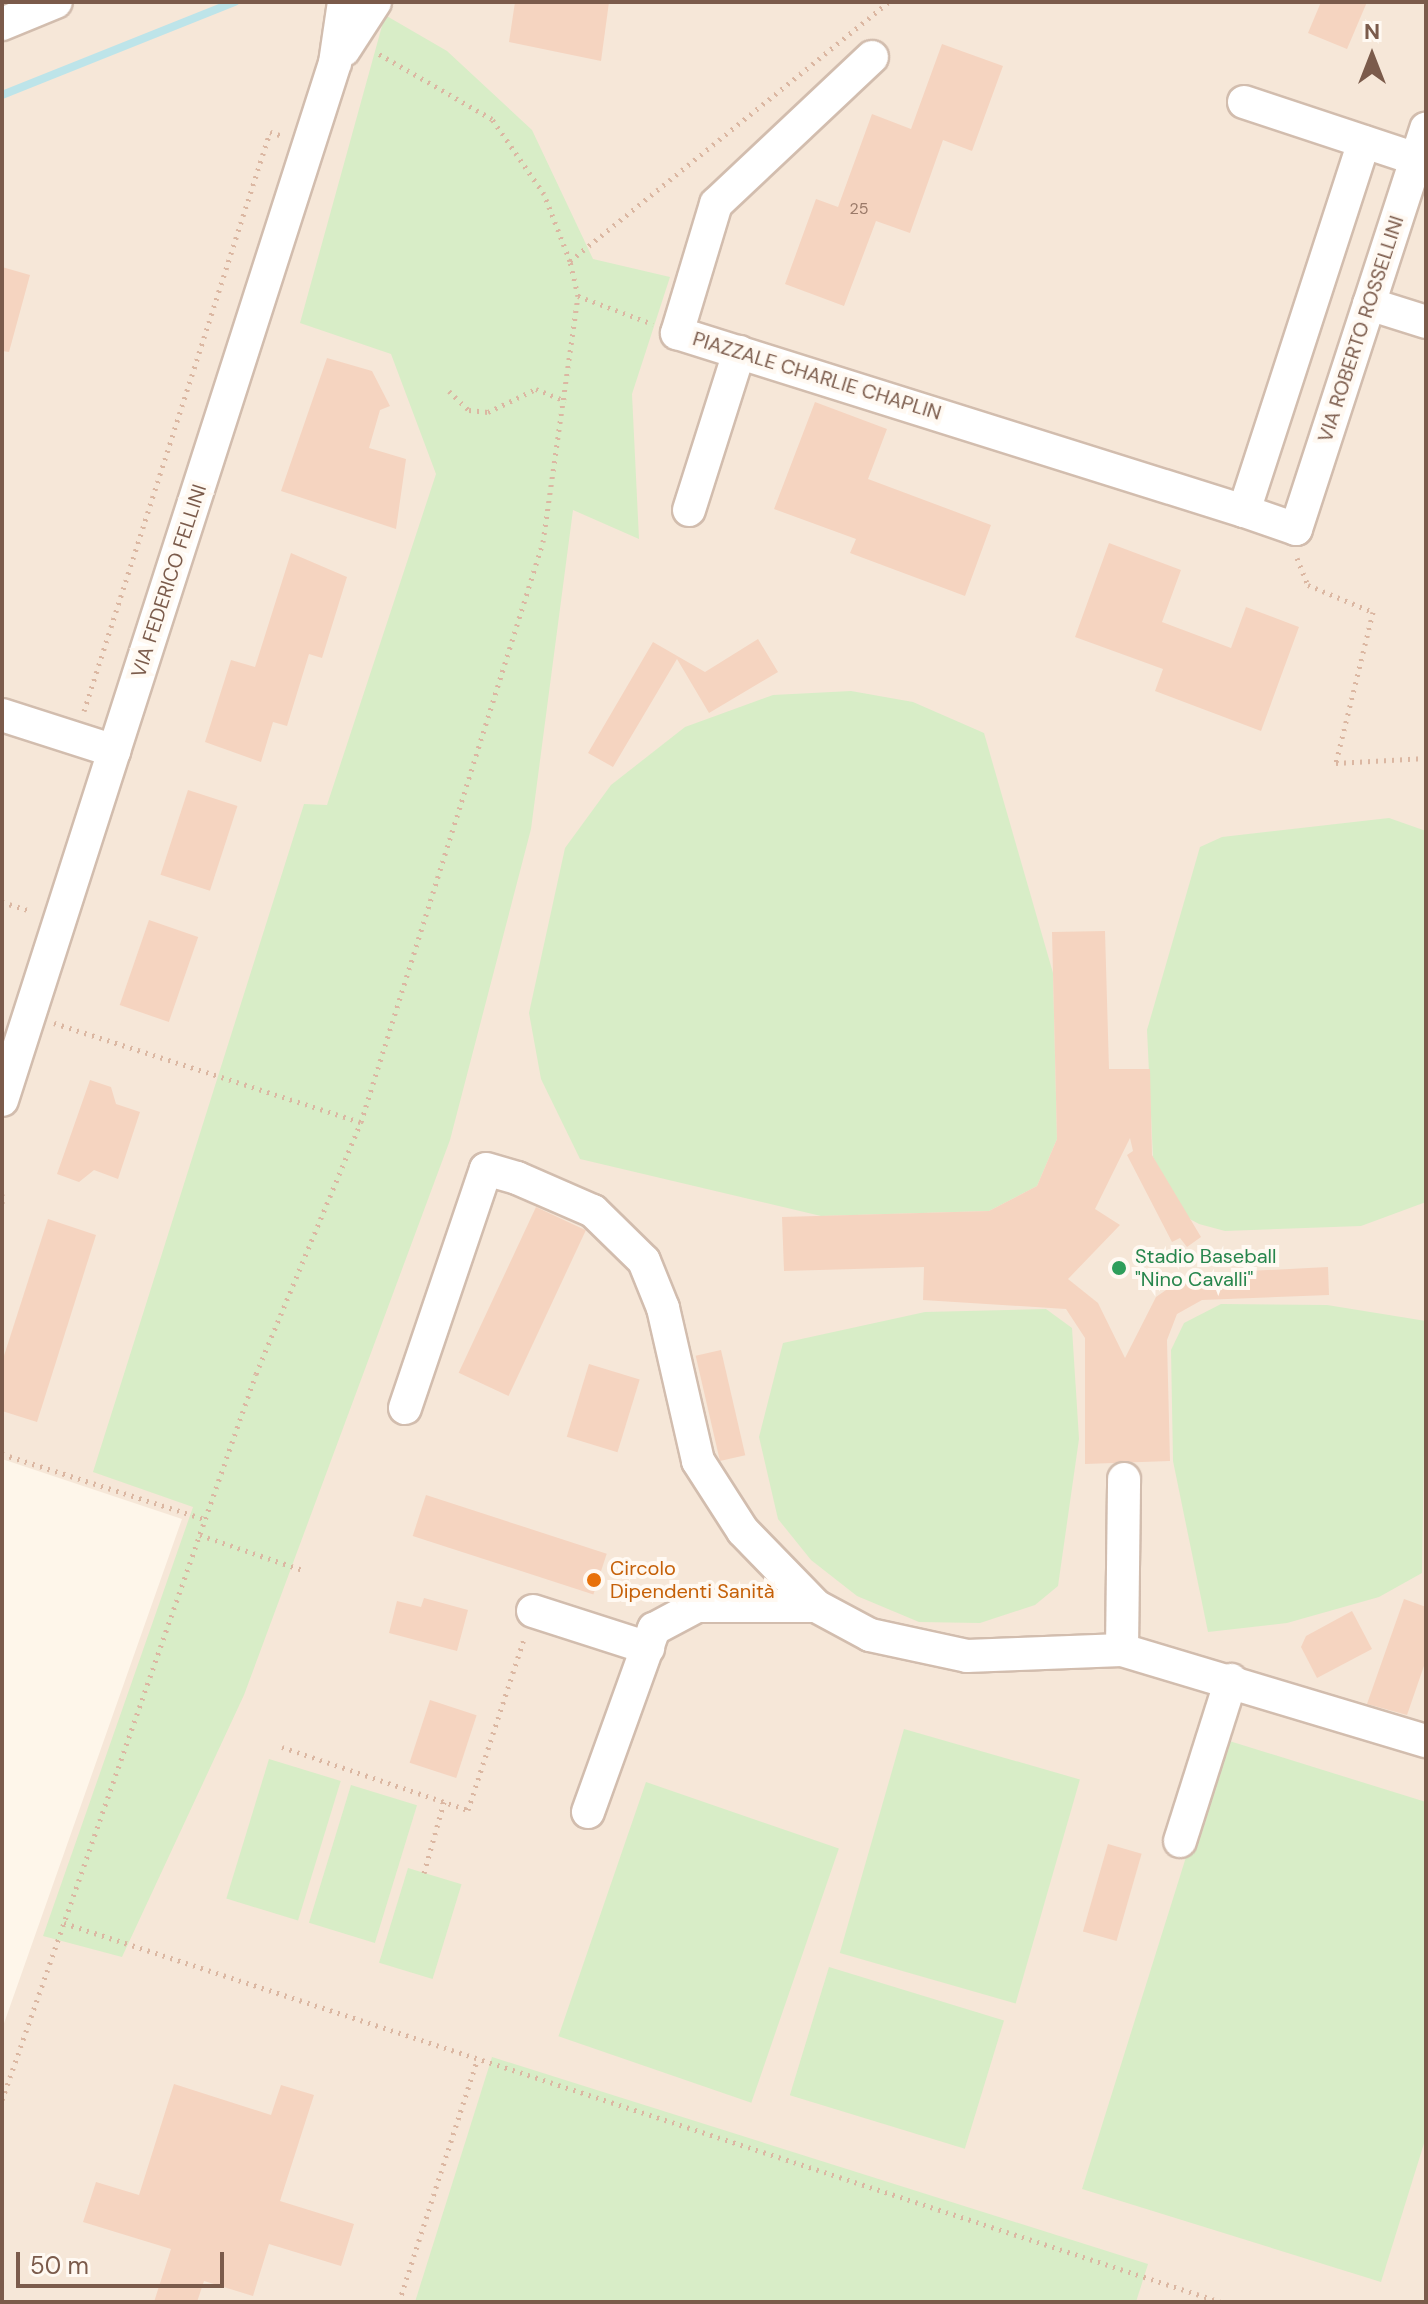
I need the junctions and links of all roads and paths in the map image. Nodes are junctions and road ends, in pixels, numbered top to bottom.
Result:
1 (56, 2) edge
2 (344, 2) edge
3 (375, 2) edge
4 (889, 2) edge
5 (2, 24) edge
6 (343, 51) junction
7 (872, 57) dead end
8 (1244, 102) dead end
9 (291, 131) dead end
10 (1364, 142) junction
11 (1423, 143) edge
12 (570, 261) junction
13 (578, 296) junction
14 (1369, 304) junction
15 (1426, 322) edge
16 (677, 333) junction
17 (739, 352) junction
18 (449, 391) dead end
19 (566, 401) junction
20 (689, 510) dead end
21 (1244, 511) junction
22 (1296, 529) junction
23 (2, 715) edge
24 (68, 715) dead end
25 (114, 751) junction
26 (1426, 758) edge
27 (35, 897) dead end
28 (2, 902) edge
29 (31, 911) junction
30 (26, 926) dead end
31 (29, 1015) junction
32 (2, 1100) edge
33 (361, 1122) junction
34 (2, 1194) edge
35 (2, 1205) edge
36 (405, 1408) dead end
37 (2, 1454) edge
38 (1124, 1479) dead end
39 (205, 1519) junction
40 (200, 1535) junction
41 (302, 1570) dead end
42 (816, 1606) junction
43 (533, 1611) joint
44 (648, 1648) junction
45 (1122, 1650) junction
46 (1231, 1680) junction
47 (1426, 1741) edge
48 (282, 1747) dead end
49 (444, 1802) junction
50 (588, 1812) dead end
51 (1180, 1841) dead end
52 (424, 1873) dead end
53 (64, 1923) junction
54 (476, 2063) junction
55 (2, 2100) edge
56 (399, 2302) edge
57 (1221, 2302) edge

1 - 5 street
2 - 6 street, VIA FEDERICO FELLINI
3 - 6 street, VIA FEDERICO FELLINI
4 - 12 path
6 - 12 path
6 - 25 street, VIA FEDERICO FELLINI
7 - 16 street, PIAZZALE CHARLIE CHAPLIN
8 - 10 street
9 - 24 path
10 - 11 street
10 - 21 street
11 - 14 street, VIA ROBERTO ROSSELLINI
12 - 13 path
13 - 16 path
13 - 19 path
14 - 15 street
14 - 22 street, VIA ROBERTO ROSSELLINI
16 - 17 street, PIAZZALE CHARLIE CHAPLIN
17 - 20 street
17 - 21 street, PIAZZALE CHARLIE CHAPLIN
18 - 19 path
19 - 33 path
21 - 22 street, PIAZZALE CHARLIE CHAPLIN
22 - 26 path
23 - 25 street
25 - 31 street, VIA FEDERICO FELLINI
27 - 29 path
28 - 29 path
29 - 30 path
31 - 32 street, VIA FEDERICO FELLINI
31 - 33 path
33 - 39 path
34 - 35 path
36 - 42 street
37 - 39 path
38 - 45 street
39 - 40 path
40 - 41 path
40 - 53 path
42 - 44 street
42 - 45 street
43 - 44 street
43 - 49 path
44 - 50 street
45 - 46 street
46 - 47 street
46 - 51 street
48 - 49 path
49 - 52 path
53 - 54 path
53 - 55 path
54 - 56 path
54 - 57 path

